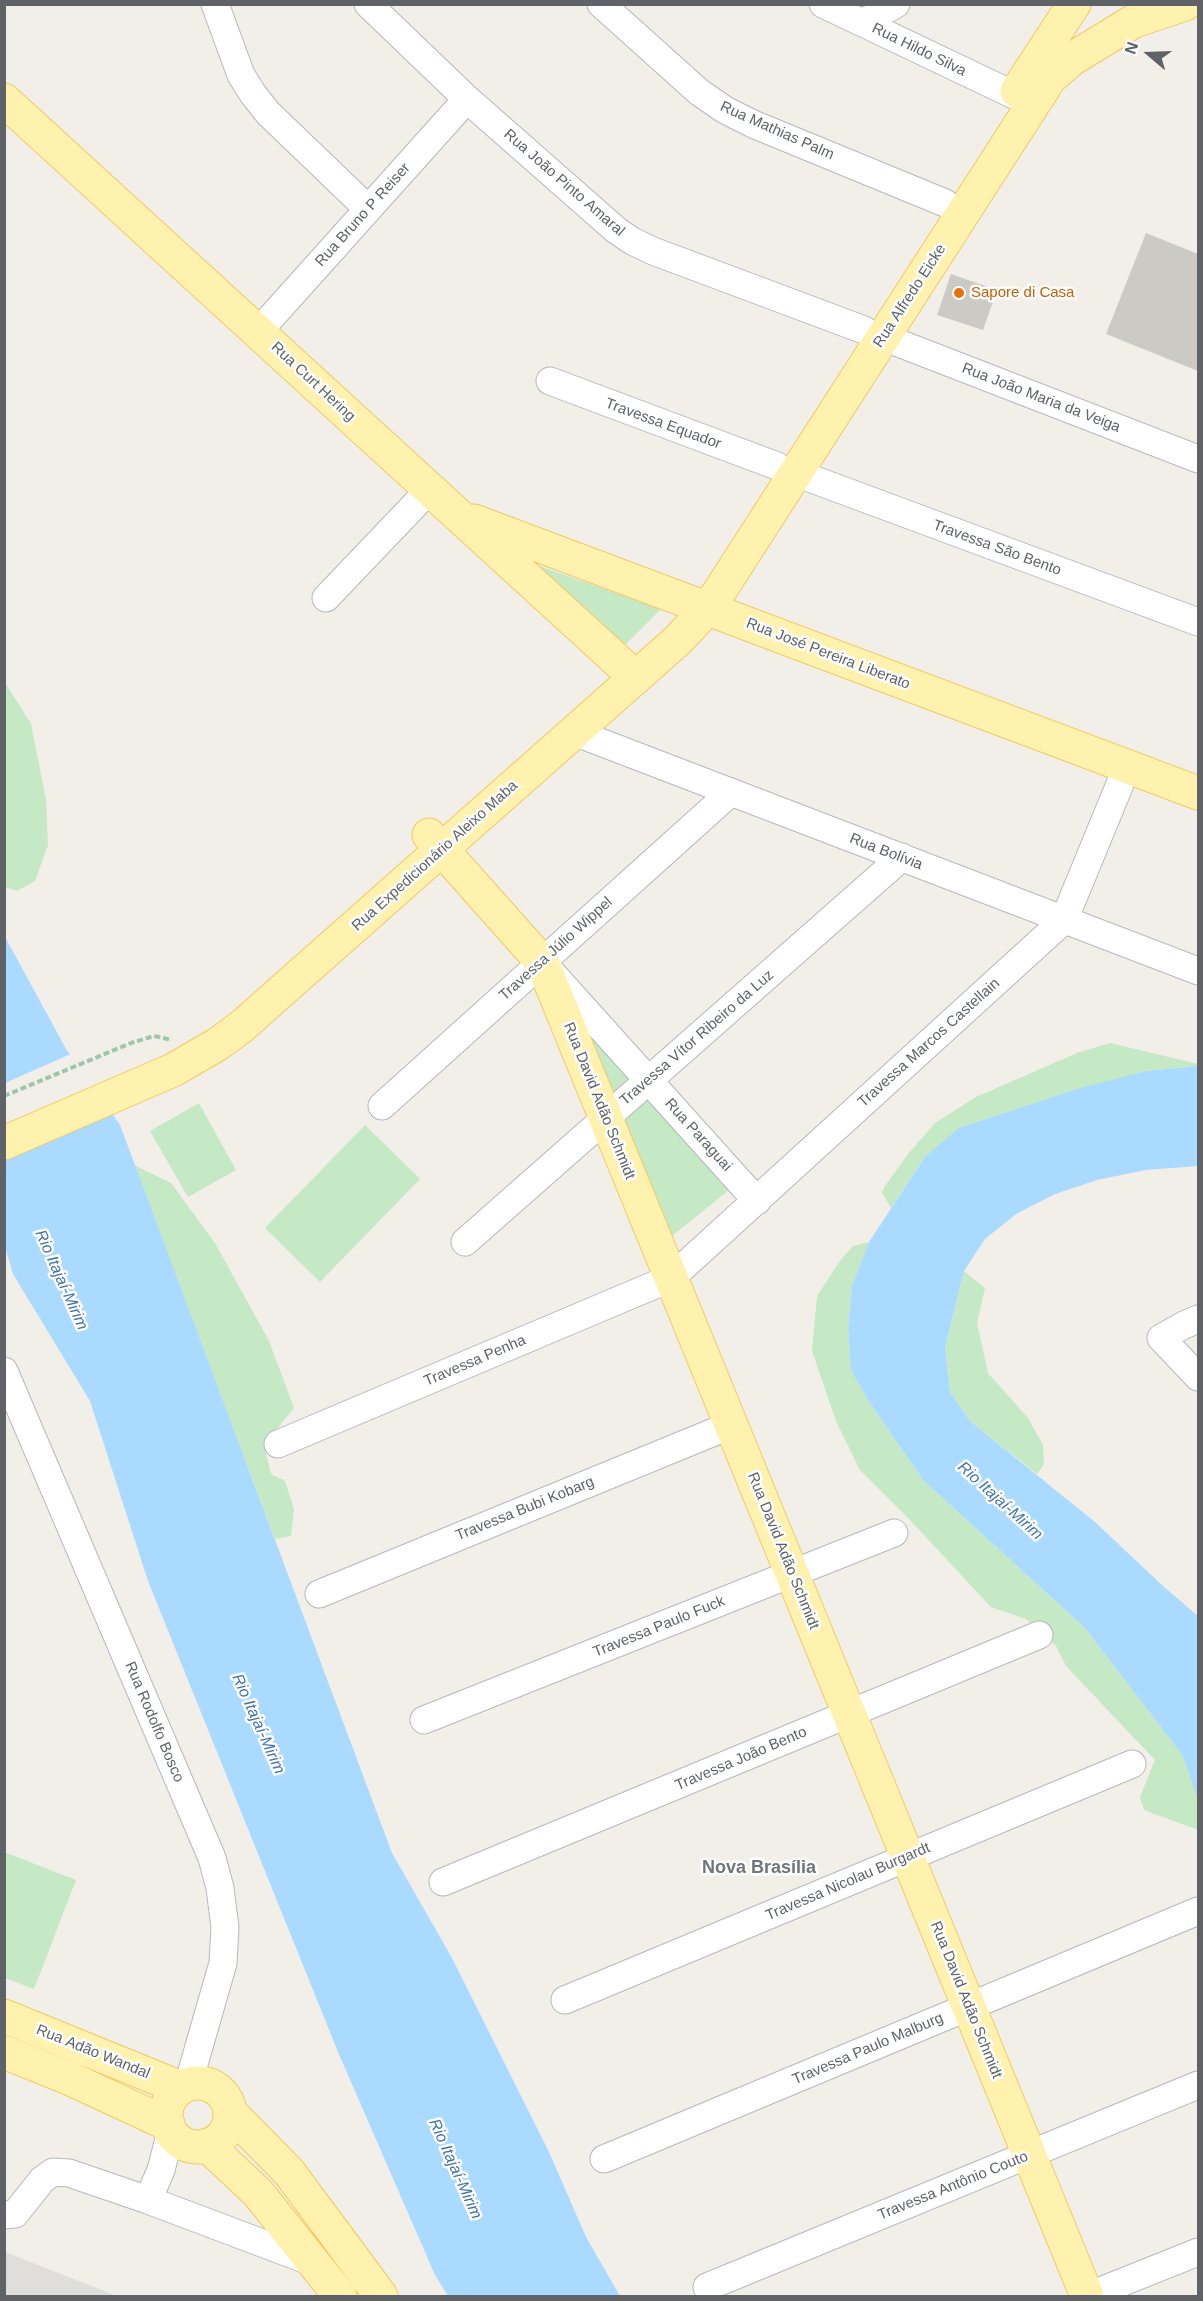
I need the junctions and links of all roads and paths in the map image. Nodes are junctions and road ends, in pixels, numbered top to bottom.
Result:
1 (215, 4) edge
2 (368, 4) edge
3 (601, 4) edge
4 (823, 4) edge
5 (896, 4) edge
6 (1074, 4) edge
7 (1088, 4) edge
8 (1185, 4) edge
9 (1140, 16) edge
10 (863, 23) junction
11 (1014, 95) junction
12 (467, 99) junction
13 (4, 100) edge
14 (945, 203) junction
15 (368, 209) junction
16 (258, 332) junction
17 (874, 334) junction
18 (550, 381) dead end
19 (1198, 459) edge
20 (786, 470) junction
21 (430, 489) junction
22 (458, 515) junction
23 (326, 598) dead end
24 (698, 605) junction
25 (1198, 622) edge
26 (622, 665) junction
27 (574, 732) junction
28 (1127, 767) junction
29 (731, 792) junction
30 (1198, 794) edge
31 (435, 843) junction
32 (902, 857) junction
33 (1064, 920) junction
34 (542, 962) junction
35 (1198, 971) edge
36 (178, 1042) junction
37 (139, 1062) junction
38 (648, 1080) junction
39 (4, 1096) edge
40 (382, 1106) dead end
41 (605, 1118) junction
42 (4, 1119) edge
43 (4, 1143) edge
44 (757, 1201) junction
45 (465, 1242) dead end
46 (671, 1278) junction
47 (1198, 1319) edge
48 (4, 1371) edge
49 (1198, 1377) edge
50 (731, 1425) junction
51 (278, 1444) dead end
52 (894, 1533) dead end
53 (792, 1574) junction
54 (319, 1594) dead end
55 (1039, 1635) dead end
56 (849, 1714) junction
57 (424, 1720) dead end
58 (1132, 1764) dead end
59 (908, 1858) junction
60 (443, 1882) dead end
61 (1198, 1911) edge
62 (565, 2000) dead end
63 (969, 2007) junction
64 (4, 2016) edge
65 (4, 2052) edge
66 (1198, 2085) edge
67 (185, 2086) junction
68 (230, 2112) junction
69 (169, 2128) junction
70 (207, 2145) junction
71 (1029, 2154) junction
72 (604, 2159) dead end
73 (148, 2200) junction
74 (4, 2216) edge
75 (1198, 2252) edge
76 (315, 2264) junction
77 (707, 2287) dead end
78 (340, 2296) edge
79 (381, 2296) edge
80 (1088, 2296) edge

1 - 15 street
2 - 12 street, Rua João Pinto Amaral
3 - 14 street, Rua Mathias Palm
4 - 10 street, Rua Hildo Silva
5 - 10 street
6 - 11 main road, Rua Alfredo Eicke
7 - 9 main road
8 - 9 main road, Rua Alfredo Eicke
9 - 17 main road, Rua Alfredo Eicke
10 - 11 street, Rua Hildo Silva
11 - 14 main road, Rua Alfredo Eicke
12 - 15 street, Rua Bruno P Reiser
12 - 17 street, Rua João Pinto Amaral
13 - 16 main road, Rua Curt Hering
14 - 17 main road, Rua Alfredo Eicke
15 - 16 street, Rua Bruno P Reiser
16 - 21 main road, Rua Curt Hering
17 - 19 street, Rua João Maria da Veiga
17 - 20 main road, Rua Alfredo Eicke
18 - 20 street, Travessa Equador
20 - 24 main road, Rua Alfredo Eicke
20 - 25 street, Travessa São Bento
21 - 22 main road, Rua Curt Hering
21 - 23 street
22 - 24 main road, Rua José Pereira Liberato
22 - 26 main road, Rua Curt Hering
24 - 26 main road, Rua Expedicionário Aleixo Maba
24 - 27 main road, Rua Expedicionário Aleixo Maba
24 - 28 main road, Rua José Pereira Liberato
26 - 31 main road, Rua Expedicionário Aleixo Maba
27 - 29 street, Rua Bolívia
27 - 31 main road, Rua Expedicionário Aleixo Maba
28 - 30 main road, Rua José Pereira Liberato
28 - 33 street, Travessa Marcos Castellain
29 - 32 street, Rua Bolívia
29 - 34 street, Travessa Júlio Wippel
31 - 34 main road, Rua David Adão Schmidt
31 - 36 main road, Rua Expedicionário Aleixo Maba
31 - 37 main road, Rua Expedicionário Aleixo Maba
32 - 33 street, Rua Bolívia
32 - 38 street, Travessa Vítor Ribeiro da Luz
33 - 35 street, Rua Bolívia
33 - 44 street, Travessa Marcos Castellain
34 - 38 street, Rua Paraguai
34 - 40 street, Travessa Júlio Wippel
34 - 41 main road, Rua David Adão Schmidt
36 - 37 main road, Rua Expedicionário Aleixo Maba
36 - 37 path
37 - 39 path
37 - 42 main road
37 - 43 main road
38 - 41 street, Travessa Vítor Ribeiro da Luz
38 - 44 street, Rua Paraguai
41 - 45 street, Travessa Vítor Ribeiro da Luz
41 - 46 main road, Rua David Adão Schmidt
44 - 46 street, Travessa Marcos Castellain
46 - 50 main road, Rua David Adão Schmidt
46 - 51 street, Travessa Penha
47 - 49 street
48 - 67 street, Rua Rodolfo Bosco
50 - 53 main road, Rua David Adão Schmidt
50 - 54 street, Travessa Bubi Kobarg
52 - 53 street, Travessa Paulo Fuck
53 - 56 main road, Rua David Adão Schmidt
53 - 57 street, Travessa Paulo Fuck
55 - 56 street, Travessa João Bento
56 - 59 main road, Rua David Adão Schmidt
56 - 60 street, Travessa João Bento
58 - 59 street, Travessa Nicolau Burgardt
59 - 62 street, Travessa Nicolau Burgardt
59 - 63 main road, Rua David Adão Schmidt
61 - 63 street, Travessa Paulo Malburg
63 - 71 main road, Rua David Adão Schmidt
63 - 72 street, Travessa Paulo Malburg
64 - 67 main road, Rua Adão Wandal
65 - 69 main road
66 - 71 street, Travessa Antônio Couto
67 - 68 main road
67 - 69 main road
68 - 70 main road
68 - 79 main road
69 - 70 main road
69 - 73 street
70 - 76 main road
71 - 77 street, Travessa Antônio Couto
71 - 80 main road, Rua David Adão Schmidt
73 - 74 street
73 - 76 street
75 - 80 street
76 - 78 main road

